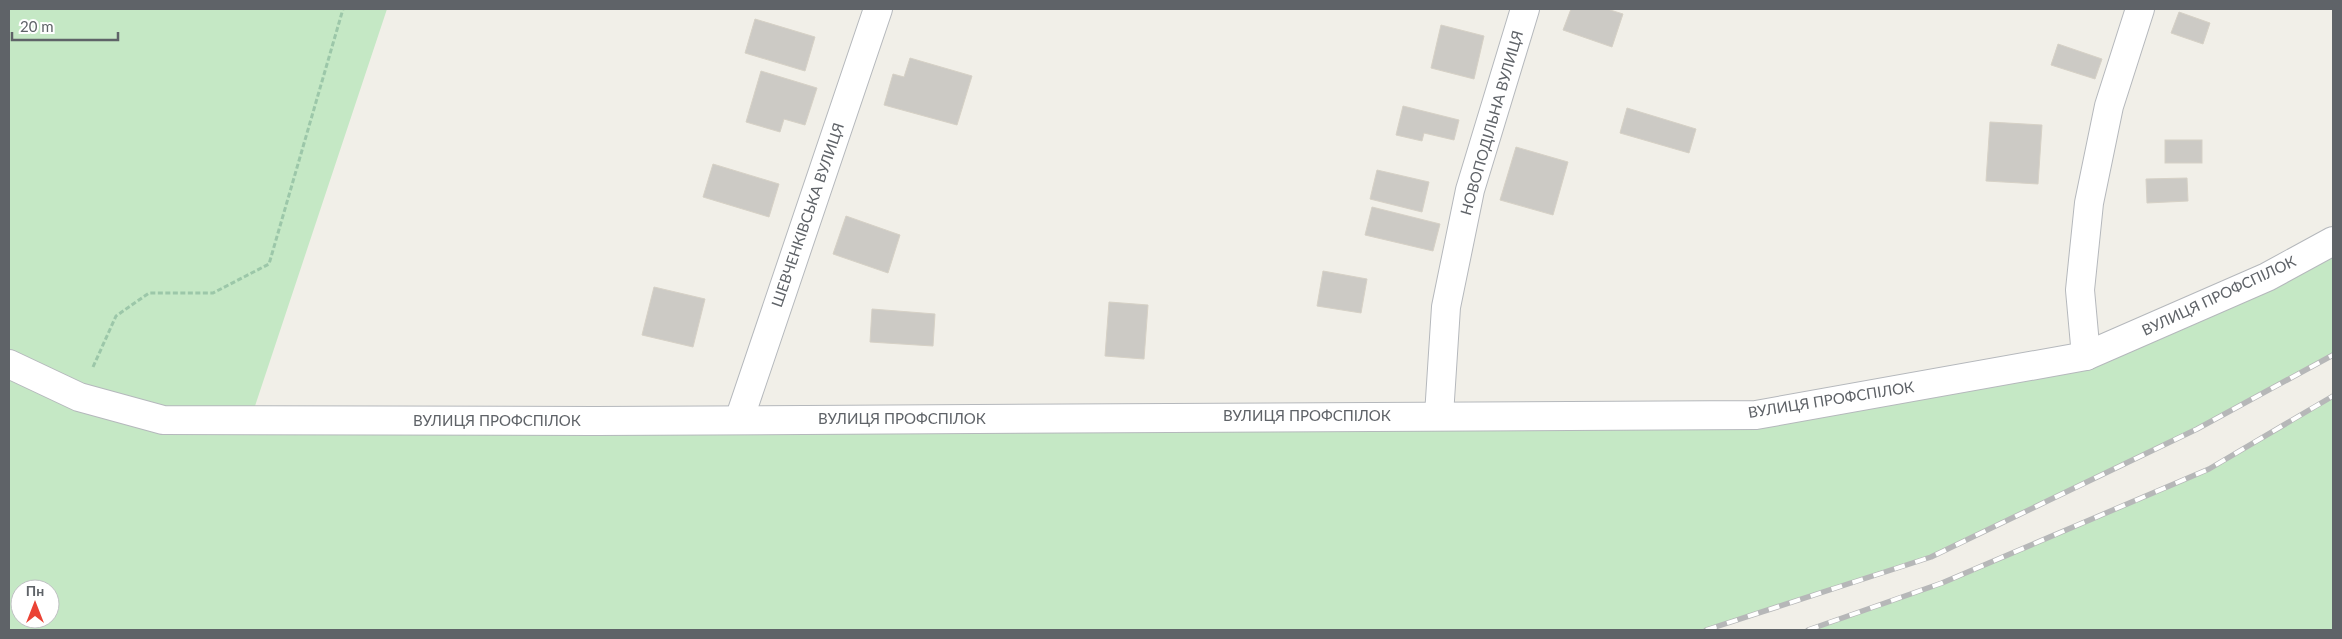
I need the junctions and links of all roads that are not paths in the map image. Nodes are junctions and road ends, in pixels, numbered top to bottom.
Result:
1 (878, 9) edge
2 (1525, 9) edge
3 (2140, 9) edge
4 (2333, 241) edge
5 (2086, 356) junction
6 (9, 364) edge
7 (1439, 415) junction
8 (739, 420) junction

1 - 8 street, ШЕВЧЕНКІВСЬКА ВУЛИЦЯ
2 - 7 street, НОВОПОДІЛЬНА ВУЛИЦЯ
3 - 5 street
4 - 5 street, ВУЛИЦЯ ПРОФСПІЛОК
5 - 7 street, ВУЛИЦЯ ПРОФСПІЛОК
6 - 8 street, ВУЛИЦЯ ПРОФСПІЛОК
7 - 8 street, ВУЛИЦЯ ПРОФСПІЛОК

